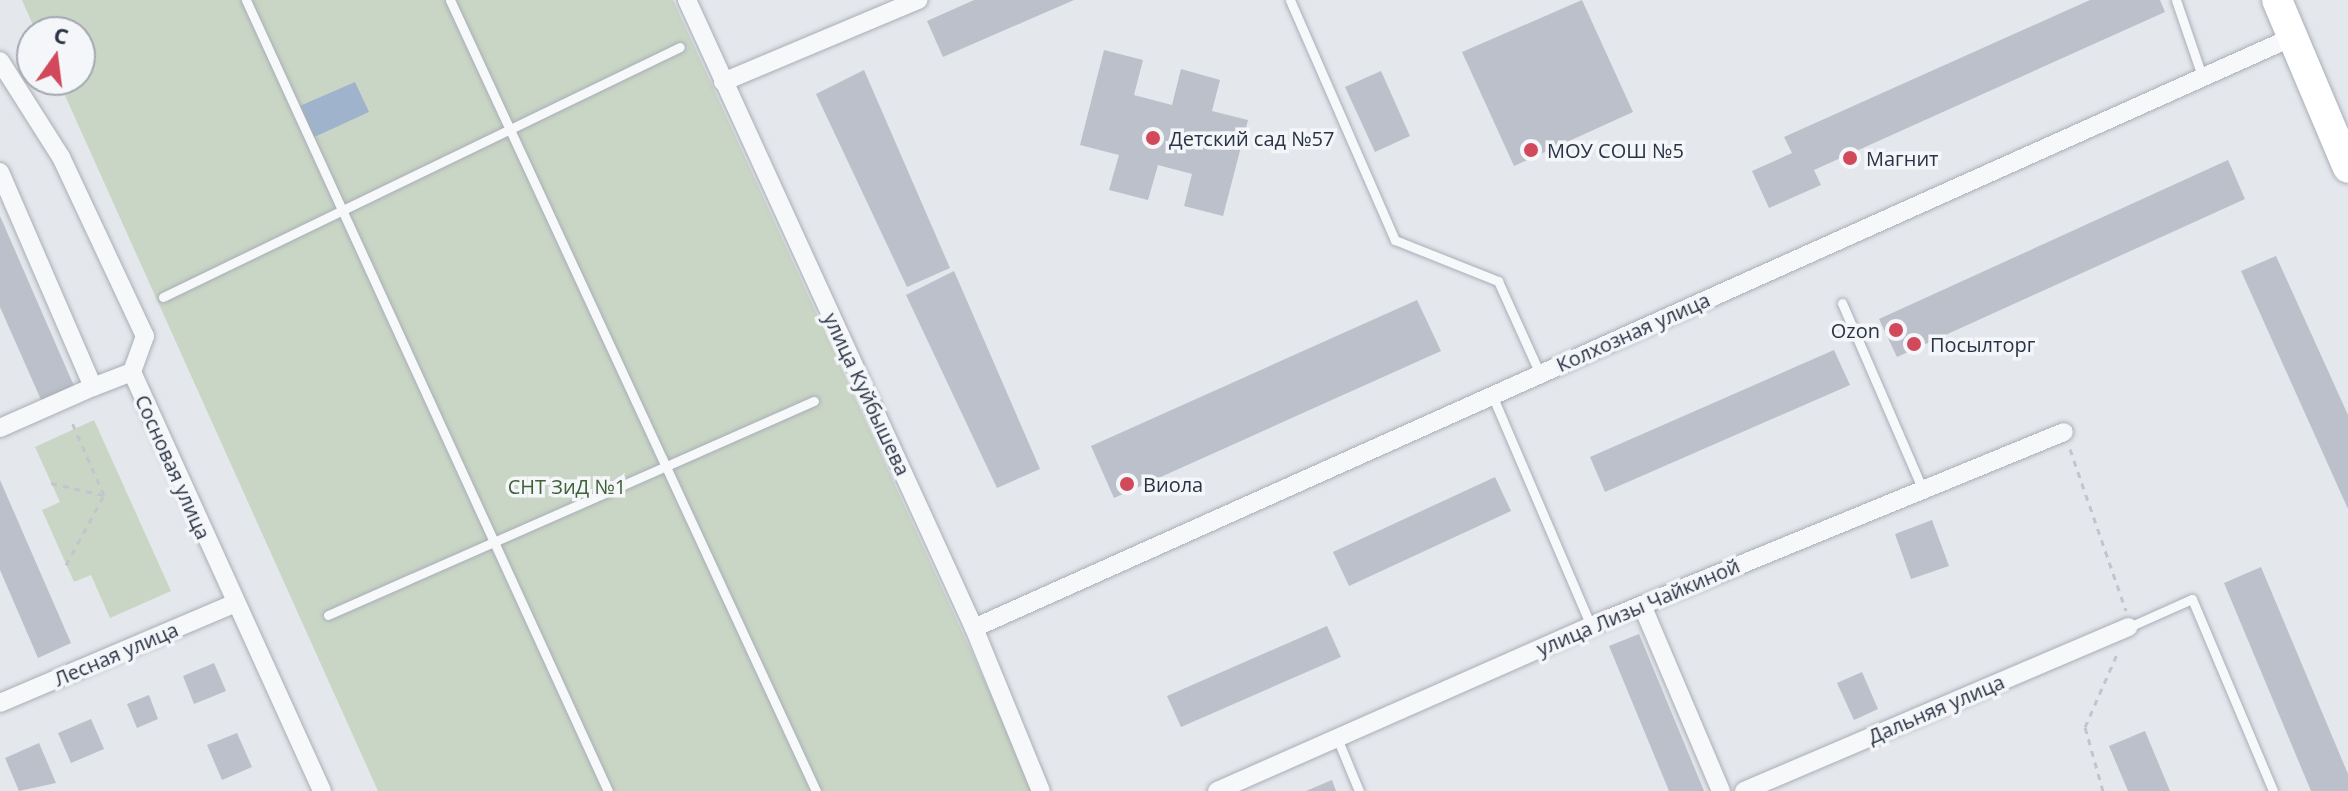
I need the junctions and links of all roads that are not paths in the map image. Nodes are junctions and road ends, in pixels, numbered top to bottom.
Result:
1 (246, 0) edge
2 (450, 0) edge
3 (687, 0) edge
4 (918, 0) edge
5 (1290, 0) edge
6 (2176, 0) edge
7 (2277, 0) edge
8 (2293, 37) junction
9 (680, 47) dead end
10 (0, 61) edge
11 (2202, 76) junction
12 (723, 82) junction
13 (510, 129) junction
14 (2348, 168) edge
15 (0, 172) edge
16 (342, 211) junction
17 (163, 297) dead end
18 (1842, 303) dead end
19 (132, 372) junction
20 (1540, 374) junction
21 (93, 387) junction
22 (1492, 395) junction
23 (814, 401) dead end
24 (0, 428) edge
25 (2064, 432) road end
26 (668, 471) junction
27 (1923, 490) junction
28 (494, 542) junction
29 (233, 604) junction
30 (1642, 605) junction
31 (328, 615) dead end
32 (1591, 626) junction
33 (2129, 627) joint
34 (974, 628) junction
35 (0, 703) edge
36 (1337, 738) junction
37 (322, 791) edge
38 (608, 791) edge
39 (816, 791) edge
40 (1041, 791) edge
41 (1217, 791) edge
42 (1359, 791) edge
43 (1721, 791) edge
44 (1744, 791) edge
45 (2273, 791) edge

1 - 16 lane
2 - 13 lane
3 - 12 street, улица Куйбышева
4 - 12 street
5 - 20 lane
6 - 11 lane
7 - 8 main road
8 - 11 street, Колхозная улица
8 - 14 main road
9 - 13 lane
10 - 19 street, Сосновая улица
11 - 20 street, Колхозная улица
12 - 34 street, улица Куйбышева
13 - 16 lane
13 - 26 lane
15 - 21 street
16 - 17 lane
16 - 28 lane
18 - 27 lane
19 - 21 street
19 - 29 street, Сосновая улица
20 - 22 street, Колхозная улица
21 - 24 street
22 - 32 lane
22 - 34 street, Колхозная улица
23 - 26 lane
25 - 27 street, улица Лизы Чайкиной
26 - 28 lane
26 - 39 lane
27 - 30 street, улица Лизы Чайкиной
28 - 31 lane
28 - 38 lane
29 - 35 street, Лесная улица
29 - 37 street, Сосновая улица
30 - 32 street, улица Лизы Чайкиной
30 - 43 street
32 - 36 street, улица Лизы Чайкиной
33 - 44 street, Дальняя улица
33 - 45 lane
34 - 40 street, улица Куйбышева
36 - 41 street, улица Лизы Чайкиной
36 - 42 lane

